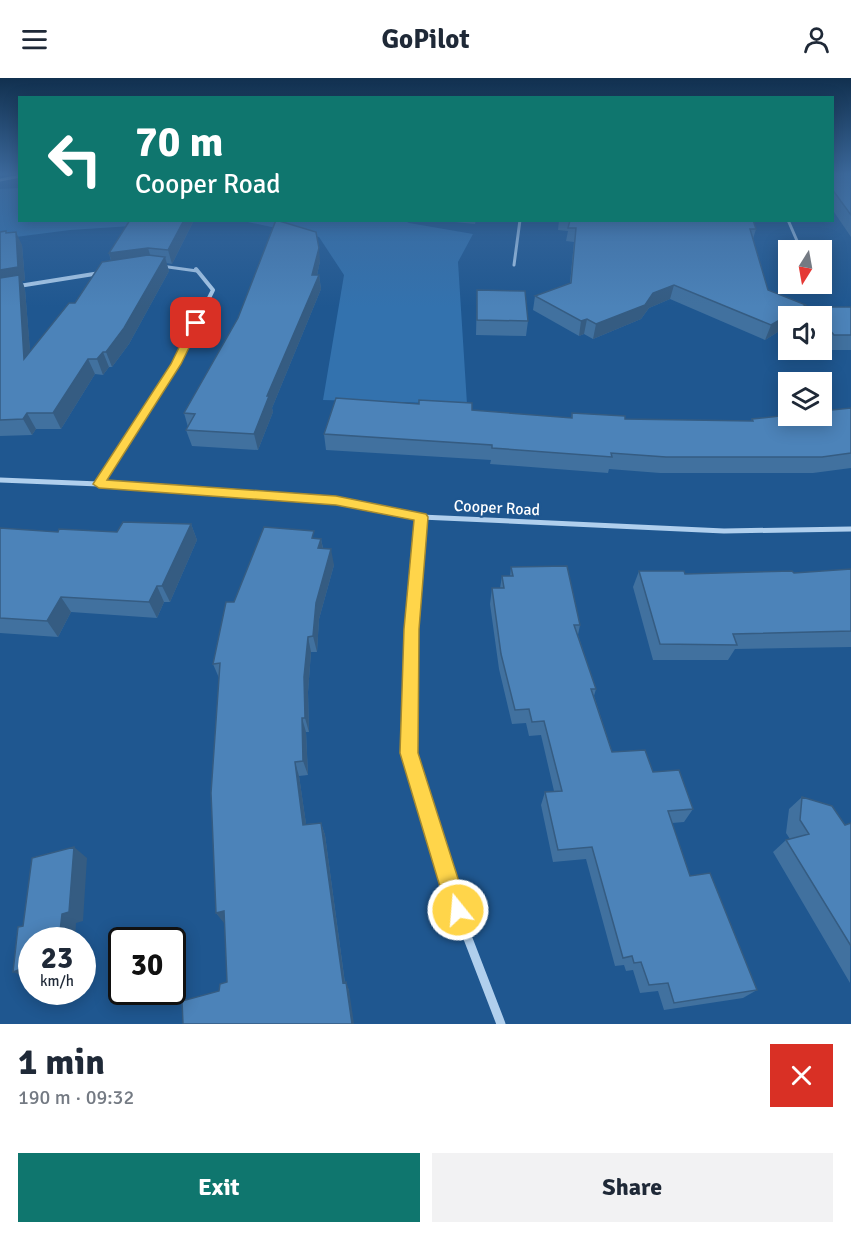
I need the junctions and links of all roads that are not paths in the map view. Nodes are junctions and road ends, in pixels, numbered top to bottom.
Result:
1 (520, 222) edge
2 (790, 222) edge
3 (797, 240) edge
4 (514, 265) dead end
5 (152, 266) edge
6 (111, 272) edge
7 (0, 289) edge
8 (0, 480) edge
9 (99, 484) junction
10 (421, 517) junction
11 (851, 529) edge
12 (501, 1024) edge

1 - 4 street
2 - 3 street
5 - 9 street
6 - 7 street
8 - 9 street, Cooper Road
9 - 10 street, Cooper Road
10 - 11 street, Cooper Road
10 - 12 street

